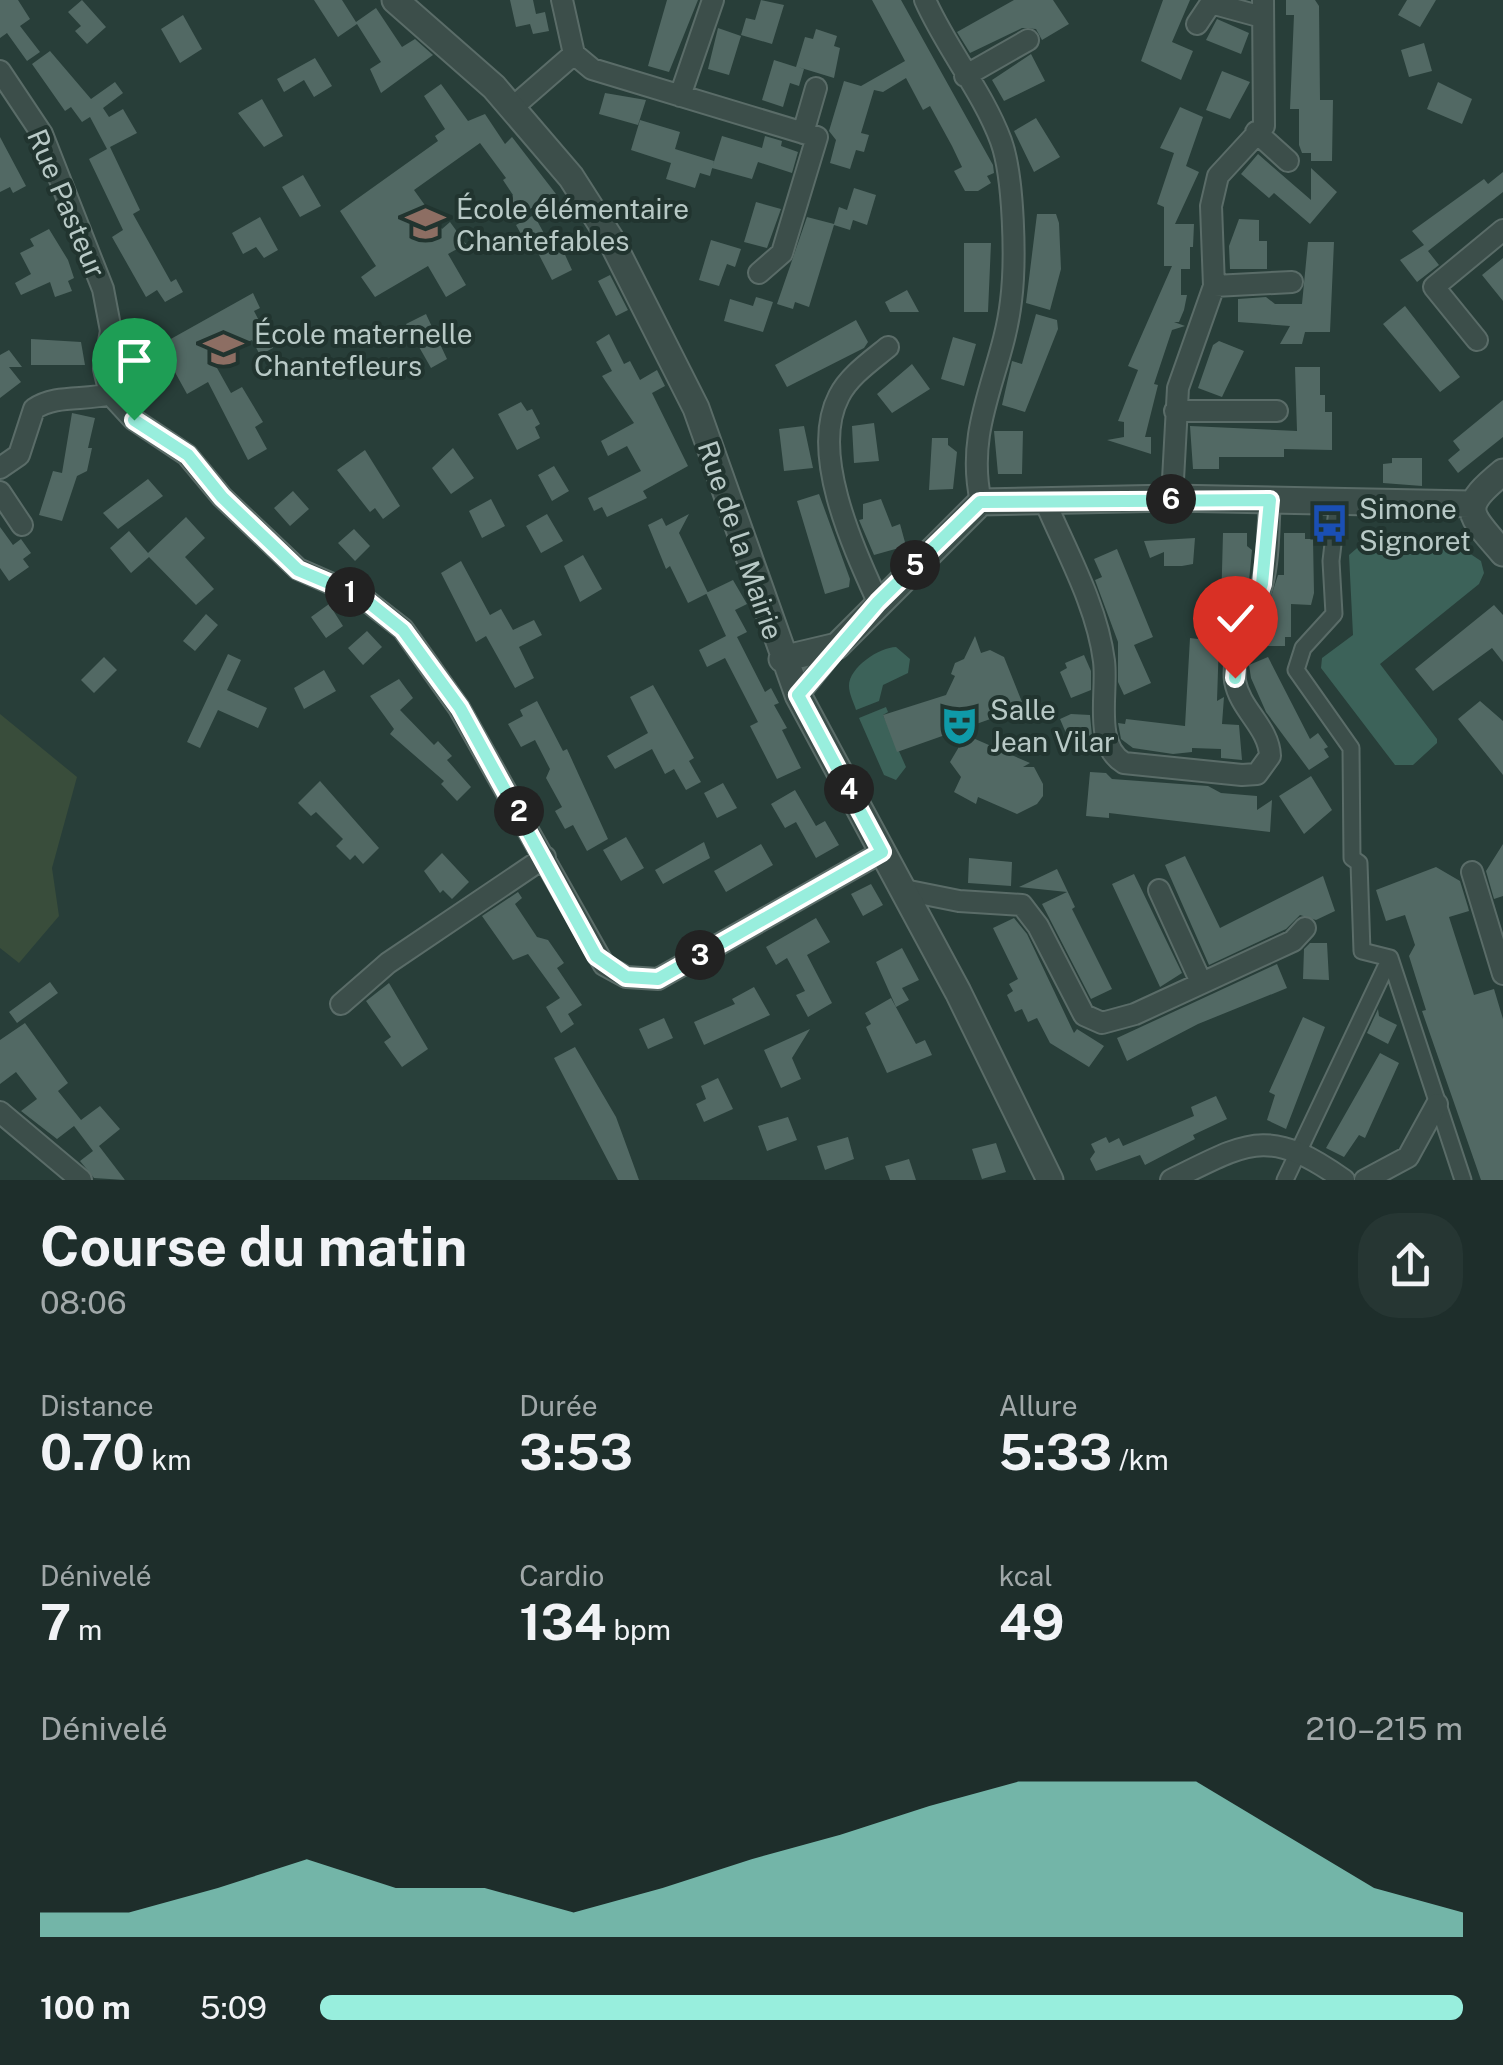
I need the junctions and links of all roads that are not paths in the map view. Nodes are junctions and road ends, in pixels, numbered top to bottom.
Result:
1 (395, 0) edge
2 (562, 0) edge
3 (713, 0) edge
4 (925, 0) edge
5 (1263, 9) edge
6 (1198, 24) dead end
7 (1028, 40) dead end
8 (574, 54) junction
9 (0, 72) edge
10 (966, 76) junction
11 (816, 88) dead end
12 (680, 96) junction
13 (512, 108) junction
14 (1256, 132) junction
15 (810, 136) junction
16 (1288, 160) dead end
17 (1503, 230) edge
18 (759, 273) dead end
19 (1292, 282) dead end
20 (1214, 286) junction
21 (1477, 340) dead end
22 (888, 347) dead end
23 (110, 394) junction
24 (1174, 411) junction
25 (1276, 411) dead end
26 (0, 468) edge
27 (1503, 472) edge
28 (0, 492) edge
29 (1172, 498) junction
30 (1044, 500) junction
31 (1270, 500) junction
32 (1338, 501) junction
33 (980, 502) junction
34 (1471, 504) junction
35 (22, 525) dead end
36 (1503, 553) edge
37 (878, 602) junction
38 (837, 646) junction
39 (782, 660) junction
40 (798, 695) junction
41 (882, 852) junction
42 (544, 857) junction
43 (1472, 872) dead end
44 (904, 890) junction
45 (1159, 890) dead end
46 (1305, 928) dead end
47 (1390, 958) junction
48 (1503, 974) edge
49 (1200, 980) junction
50 (341, 1004) dead end
51 (1437, 1104) junction
52 (0, 1112) edge
53 (1297, 1155) junction
54 (80, 1180) edge
55 (1050, 1180) edge
56 (1171, 1180) edge
57 (1285, 1180) edge
58 (1344, 1180) edge
59 (1366, 1180) edge
60 (1463, 1180) edge

1 - 13 street, Rue de la Mairie
2 - 8 street
3 - 12 street
4 - 10 street
5 - 6 street
5 - 14 street
7 - 10 street
8 - 12 street
8 - 13 street
9 - 23 street, Rue Pasteur
10 - 33 street
11 - 15 street
12 - 15 street
13 - 39 street, Rue de la Mairie
14 - 16 street
14 - 20 street
15 - 18 street
17 - 21 street
19 - 20 street
20 - 24 street
22 - 37 street
23 - 26 street
23 - 42 street
24 - 25 street
24 - 29 street
27 - 34 street
28 - 35 street
29 - 30 street
29 - 31 street
30 - 31 street
30 - 33 street
31 - 32 street
32 - 34 street
32 - 47 street
33 - 37 street
34 - 36 street
37 - 38 street
38 - 39 street
38 - 40 street
39 - 40 street, Rue de la Mairie
40 - 41 street, Rue de la Mairie
41 - 42 street
41 - 44 street, Rue de la Mairie
42 - 50 street
43 - 48 street
44 - 49 street
44 - 55 street, Rue de la Mairie
45 - 49 street
46 - 49 street
47 - 51 street
47 - 53 street
51 - 59 street
51 - 60 street
52 - 54 street
53 - 56 street
53 - 57 street
53 - 58 street

